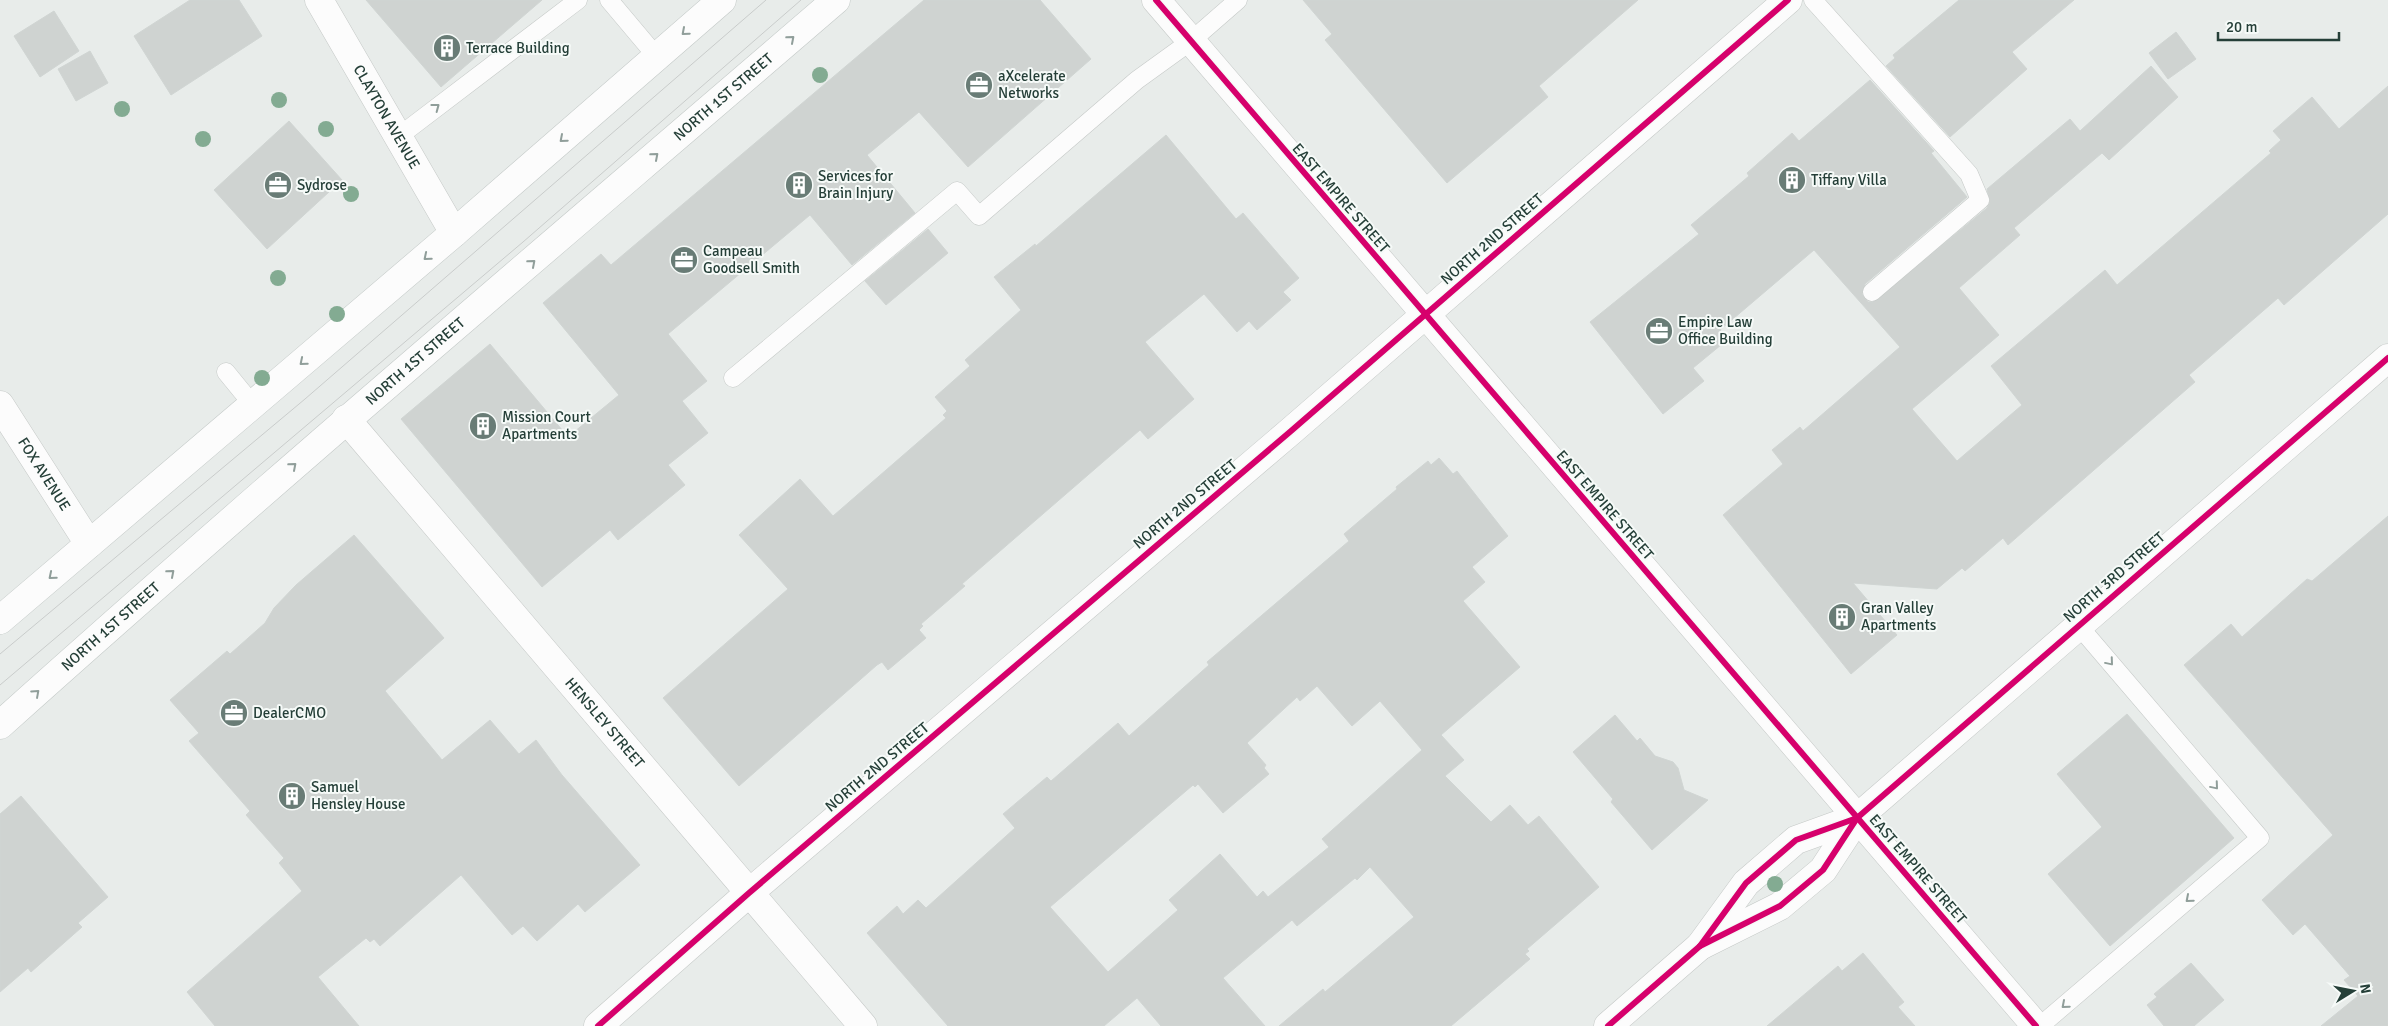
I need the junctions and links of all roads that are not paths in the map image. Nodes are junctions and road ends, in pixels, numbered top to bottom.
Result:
1 (319, 0) edge
2 (578, 0) edge
3 (609, 0) edge
4 (722, 0) edge
5 (836, 0) edge
6 (1156, 0) edge
7 (1238, 0) edge
8 (1788, 0) edge
9 (1813, 0) edge
10 (1191, 41) junction
11 (657, 57) junction
12 (398, 137) junction
13 (454, 233) junction
14 (1872, 292) dead end
15 (1424, 314) junction
16 (2388, 358) edge
17 (226, 372) dead end
18 (733, 378) dead end
19 (0, 404) edge
20 (253, 405) junction
21 (346, 419) junction
22 (89, 544) junction
23 (0, 620) edge
24 (2078, 625) junction
25 (0, 726) edge
26 (1858, 818) junction
27 (749, 892) junction
28 (1700, 946) junction
29 (598, 1026) edge
30 (863, 1026) edge
31 (1608, 1026) edge
32 (2038, 1026) edge

1 - 12 street, CLAYTON AVENUE
12 -> 2 lane
3 - 11 lane
4 -> 11 street
21 -> 5 street, NORTH 1ST STREET
6 - 10 street, EAST EMPIRE STREET
7 - 10 lane
8 - 15 street, NORTH 2ND STREET
9 - 14 lane
10 - 15 street, EAST EMPIRE STREET
10 - 18 lane
11 -> 13 street
12 - 13 street, CLAYTON AVENUE
13 -> 20 street
15 - 26 street, EAST EMPIRE STREET
15 - 27 street, NORTH 2ND STREET
16 - 24 street, NORTH 3RD STREET
17 - 20 lane
19 - 22 street, FOX AVENUE
20 - 22 street
25 -> 21 street, NORTH 1ST STREET
21 - 27 street, HENSLEY STREET
22 -> 23 street
24 - 26 street, NORTH 3RD STREET
24 -> 32 lane
26 - 28 street, NORTH 3RD STREET
26 - 28 street, NORTH 3RD STREET
26 - 32 street, EAST EMPIRE STREET
27 - 29 street, NORTH 2ND STREET
27 - 30 street, HENSLEY STREET
28 - 31 street, NORTH 3RD STREET

